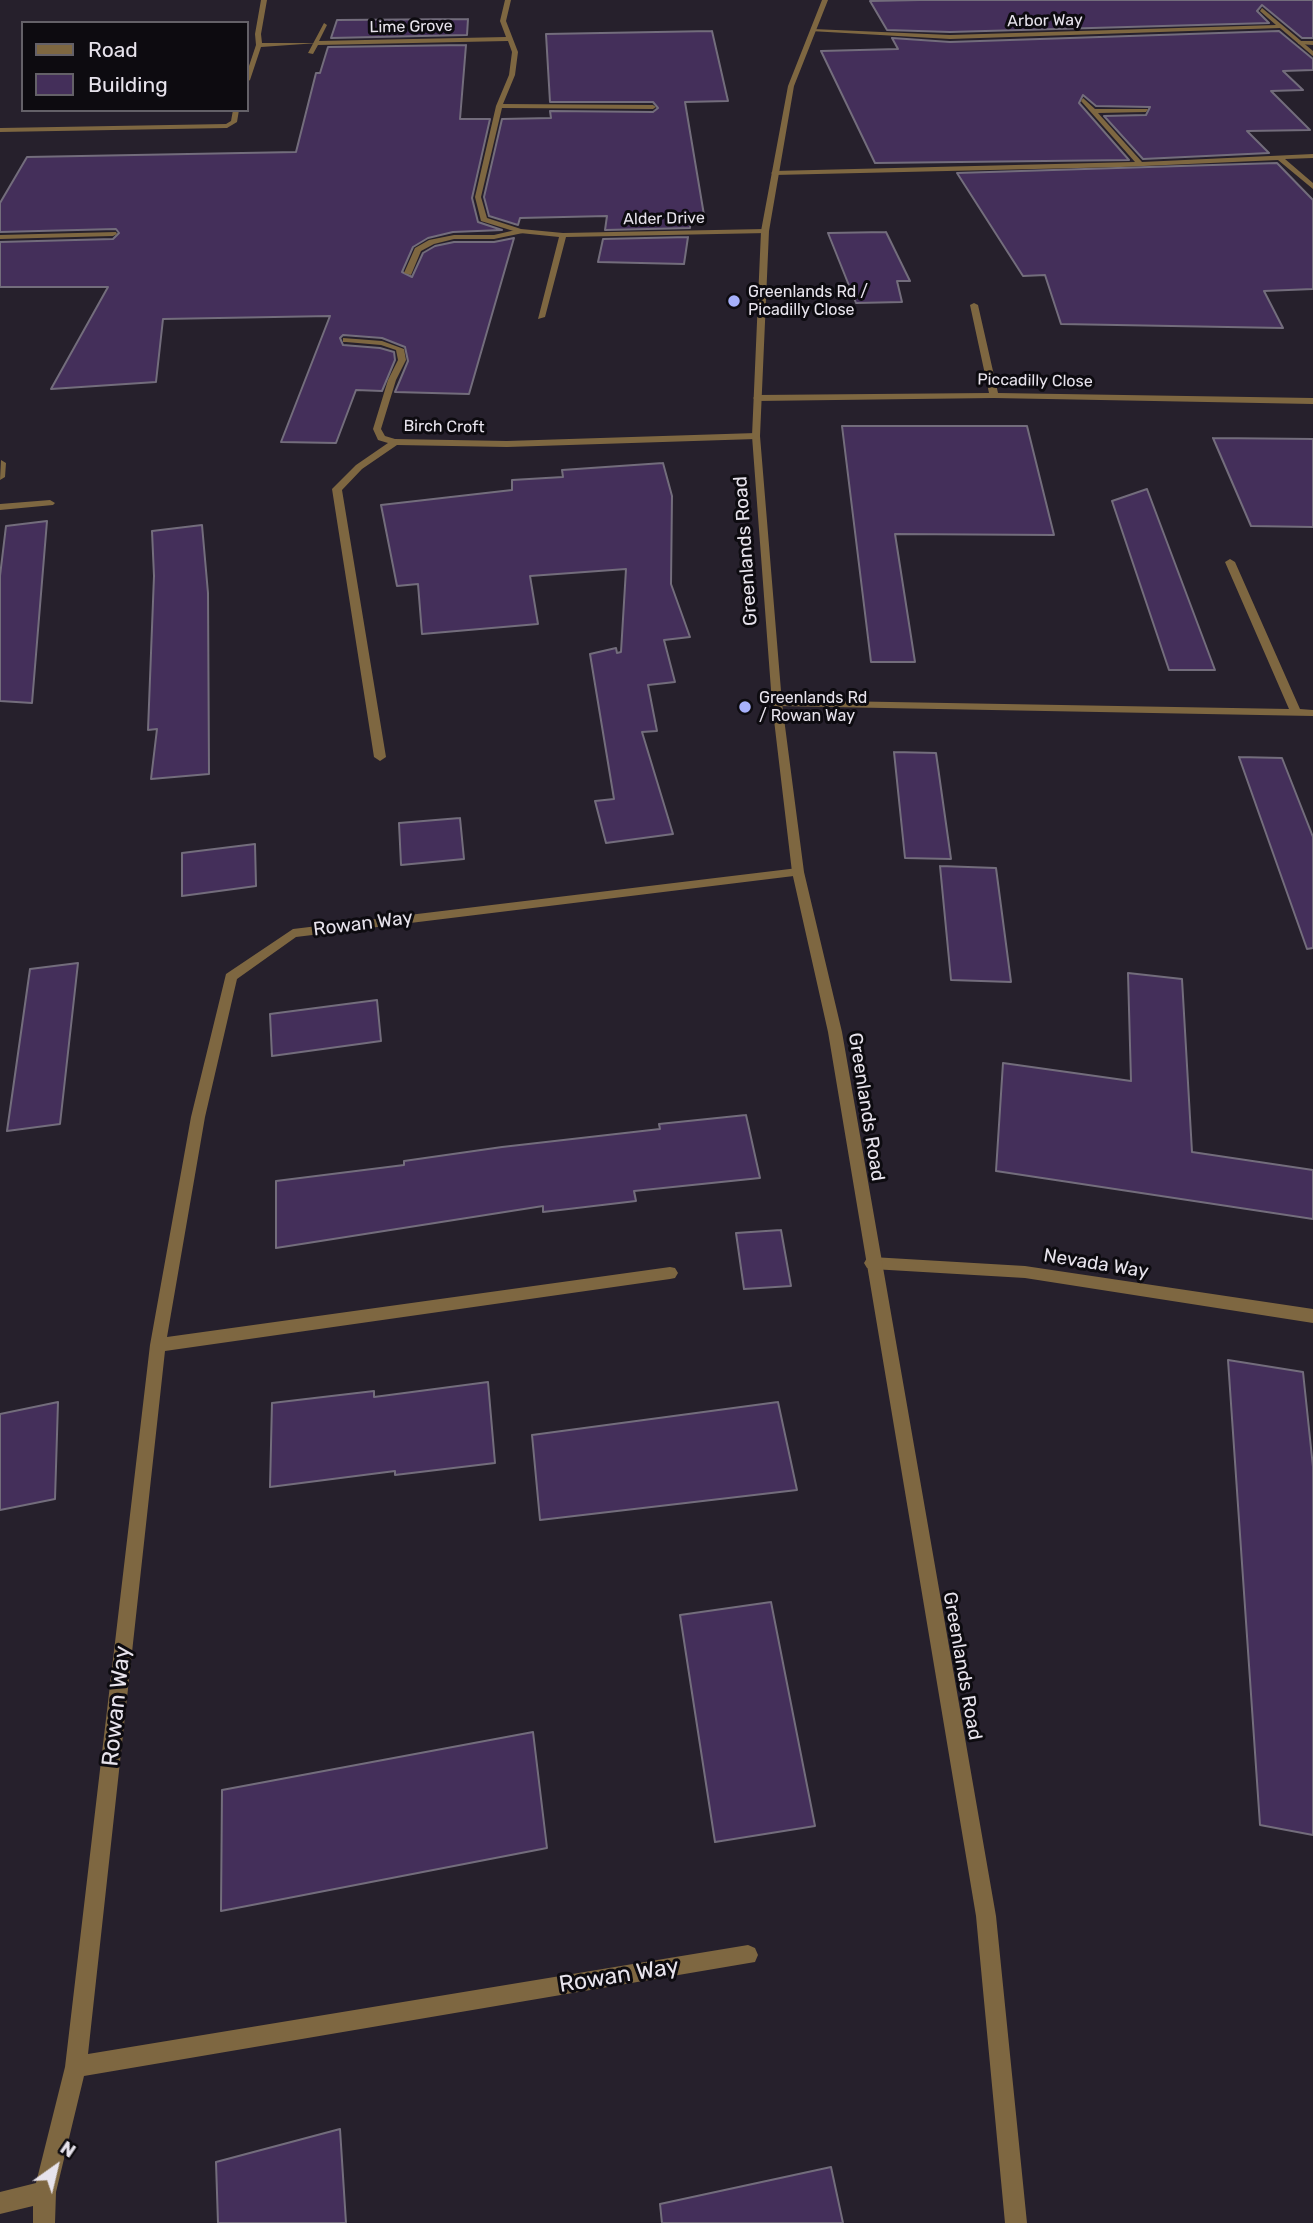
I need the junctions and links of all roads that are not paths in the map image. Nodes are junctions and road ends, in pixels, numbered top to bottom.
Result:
1 (264, 0) edge
2 (508, 0) edge
3 (825, 0) edge
4 (1262, 10) dead end
5 (324, 25) dead end
6 (1278, 27) junction
7 (813, 31) junction
8 (507, 39) junction
9 (316, 43) junction
10 (1300, 43) junction
11 (1313, 43) edge
12 (259, 45) junction
13 (311, 52) dead end
14 (1313, 54) edge
15 (248, 76) edge
16 (1083, 100) dead end
17 (499, 106) junction
18 (653, 107) dead end
19 (1146, 110) dead end
20 (1093, 111) junction
21 (236, 112) edge
22 (0, 130) edge
23 (1313, 156) edge
24 (1280, 158) junction
25 (1140, 164) junction
26 (774, 173) junction
27 (1313, 187) edge
28 (520, 231) junction
29 (765, 231) junction
30 (113, 234) dead end
31 (563, 235) junction
32 (0, 237) edge
33 (408, 273) dead end
34 (974, 305) dead end
35 (541, 317) dead end
36 (346, 340) dead end
37 (994, 395) junction
38 (757, 398) junction
39 (1313, 401) edge
40 (756, 436) junction
41 (395, 442) junction
42 (1, 463) edge
43 (0, 477) edge
44 (50, 503) dead end
45 (0, 507) edge
46 (1230, 562) dead end
47 (777, 703) junction
48 (1296, 712) junction
49 (1313, 713) edge
50 (380, 757) dead end
51 (798, 872) junction
52 (872, 1263) junction
53 (670, 1273) dead end
54 (1313, 1316) edge
55 (158, 1345) junction
56 (748, 1955) dead end
57 (76, 2067) junction
58 (45, 2193) junction
59 (0, 2203) edge
60 (44, 2223) edge
61 (1016, 2223) edge

1 - 12 street
2 - 8 street, Alder Drive
3 - 7 street, Greenlands Road
4 - 6 street
5 - 9 street
6 - 7 street, Arbor Way
6 - 10 street
7 - 26 street, Greenlands Road
8 - 9 street, Lime Grove
8 - 17 street, Alder Drive
9 - 12 street, Lime Grove
9 - 13 street
10 - 11 street
10 - 14 street
12 - 15 street
16 - 20 street
17 - 18 street
17 - 28 street, Alder Drive
19 - 20 street
20 - 25 street
21 - 22 street
23 - 24 street
24 - 25 street
24 - 27 street
25 - 26 street
26 - 29 street, Greenlands Road
28 - 31 street, Alder Drive
28 - 33 street
29 - 31 street, Alder Drive
29 - 38 street, Greenlands Road
30 - 32 street
31 - 35 street
34 - 37 street
36 - 41 street
37 - 38 street, Piccadilly Close
37 - 39 street, Piccadilly Close
38 - 40 street, Greenlands Road
40 - 41 street, Birch Croft
40 - 47 street, Greenlands Road
41 - 50 street, Birch Croft
42 - 43 street
44 - 45 street
46 - 48 street
47 - 48 street
47 - 51 street, Greenlands Road
48 - 49 street
51 - 52 street, Greenlands Road
51 - 55 street, Rowan Way
52 - 54 street, Nevada Way
52 - 61 street, Greenlands Road
53 - 55 street
55 - 57 street, Rowan Way
56 - 57 street, Rowan Way
57 - 58 street, Rowan Way
58 - 59 street
58 - 60 street, Rowan Way

